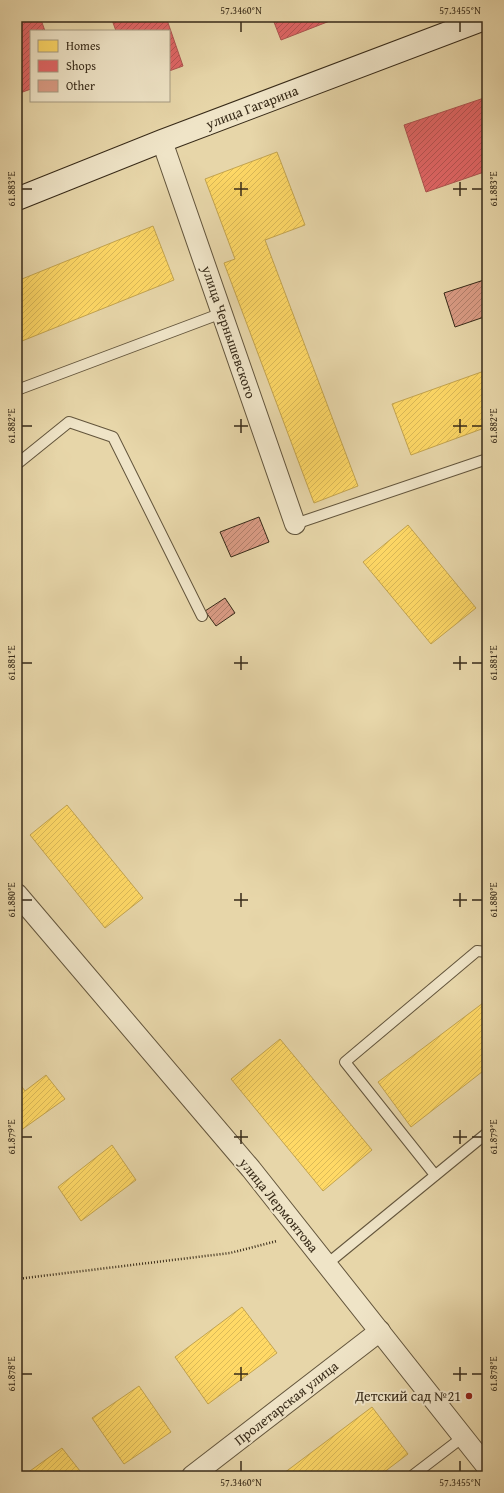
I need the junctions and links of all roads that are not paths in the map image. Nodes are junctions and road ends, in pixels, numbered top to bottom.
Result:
1 (487, 18) edge
2 (466, 22) edge
3 (162, 141) junction
4 (17, 198) edge
5 (222, 313) junction
6 (17, 390) edge
7 (487, 459) edge
8 (17, 464) edge
9 (295, 524) joint
10 (202, 616) dead end
11 (17, 894) edge
12 (487, 952) edge
13 (487, 1133) edge
14 (435, 1175) junction
15 (327, 1264) junction
16 (380, 1331) junction
17 (463, 1437) junction
18 (487, 1467) edge
19 (192, 1476) edge
20 (412, 1476) edge

1 - 2 main road, улица Гагарина
2 - 3 main road, улица Гагарина
3 - 4 main road, улица Гагарина
3 - 5 street, улица Чернышевского
5 - 6 lane
5 - 9 street, улица Чернышевского
7 - 9 lane
8 - 10 lane
11 - 15 street, улица Лермонтова
12 - 14 lane
13 - 14 lane
14 - 15 lane
15 - 16 street, улица Лермонтова
16 - 17 street, улица Лермонтова
16 - 19 street, Пролетарская улица
17 - 18 street, улица Лермонтова
17 - 20 lane

